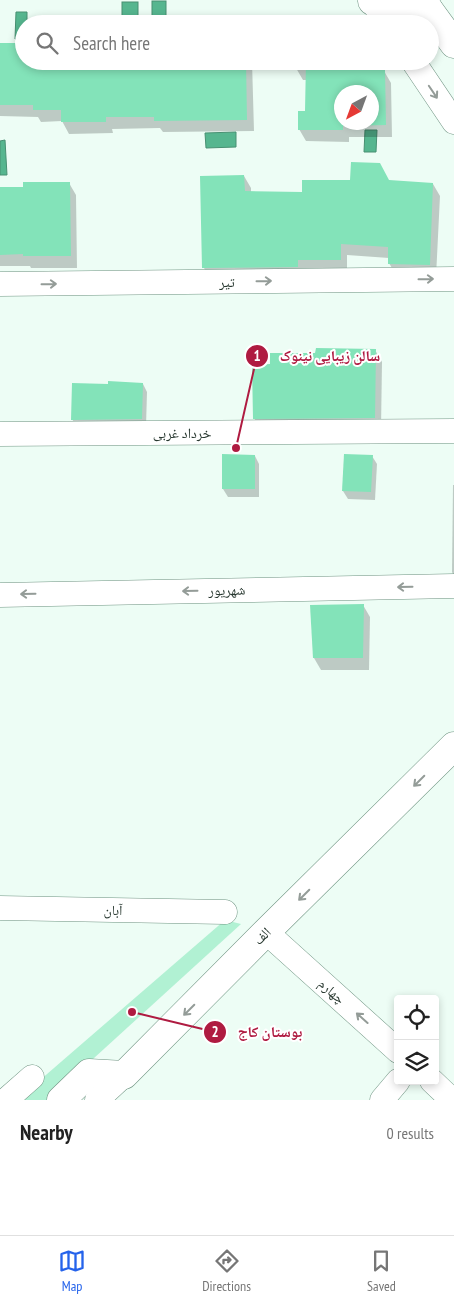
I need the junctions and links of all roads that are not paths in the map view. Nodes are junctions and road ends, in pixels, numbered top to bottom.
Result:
1 (372, 0) edge
2 (425, 4) edge
3 (382, 15) edge
4 (433, 15) edge
5 (439, 23) edge
6 (454, 44) edge
7 (419, 70) edge
8 (454, 122) edge
9 (454, 279) edge
10 (0, 284) edge
11 (454, 431) edge
12 (0, 434) edge
13 (454, 586) edge
14 (0, 595) edge
15 (454, 747) edge
16 (0, 908) edge
17 (225, 912) dead end
18 (266, 932) junction
19 (394, 1047) edge
20 (124, 1075) junction
21 (32, 1077) dead end
22 (395, 1085) edge
23 (436, 1085) edge
24 (6, 1100) edge
25 (61, 1100) edge
26 (98, 1100) edge
27 (382, 1100) edge
28 (452, 1100) edge

1 - 2 main road
1 - 3 street
2 - 4 main road
5 - 6 main road
7 -> 8 street
10 -> 9 street, تیر
11 - 12 street, خرداد غربی
13 -> 14 street, شهریور
15 -> 18 main road, الف
16 - 17 street, آبان
19 -> 18 street, چهارم
18 -> 20 main road, الف
20 - 25 main road
20 - 26 street
21 - 24 street
22 - 27 street
23 - 28 street

